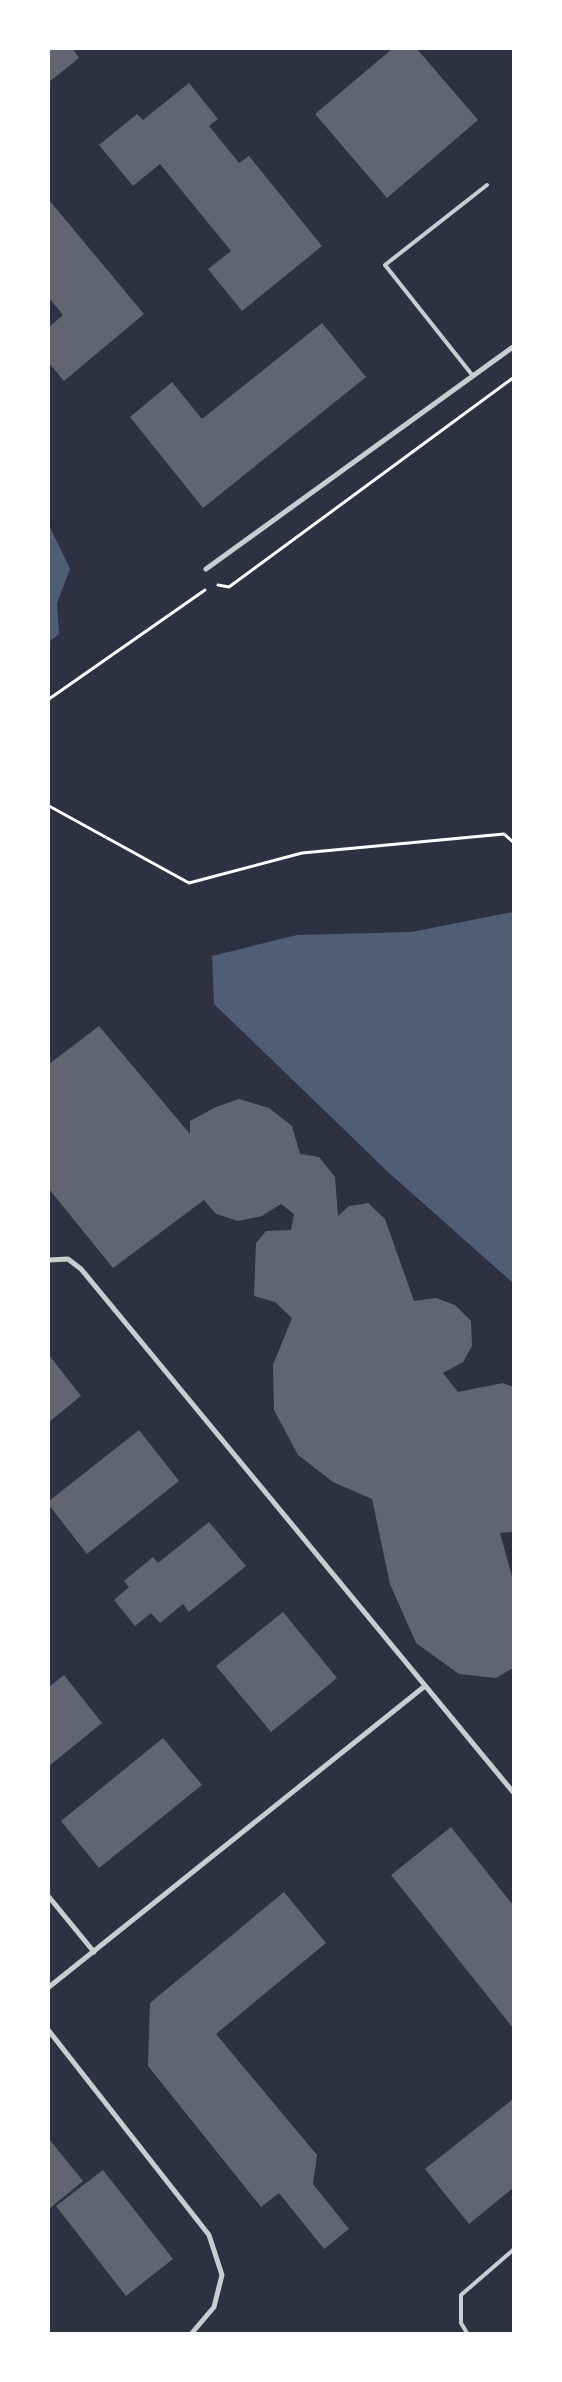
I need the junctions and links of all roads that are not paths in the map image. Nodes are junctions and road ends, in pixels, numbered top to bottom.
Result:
1 (487, 185) dead end
2 (513, 347) edge
3 (473, 376) junction
4 (206, 570) dead end
5 (49, 1260) edge
6 (425, 1686) junction
7 (513, 1792) edge
8 (49, 1897) edge
9 (94, 1952) junction
10 (49, 1987) edge
11 (49, 2031) edge
12 (513, 2250) edge
13 (192, 2333) edge
14 (466, 2333) edge

1 - 3 lane
2 - 3 street
3 - 4 street
5 - 6 street
6 - 7 street
6 - 9 street
8 - 9 street
9 - 10 street
11 - 13 street
12 - 14 lane

